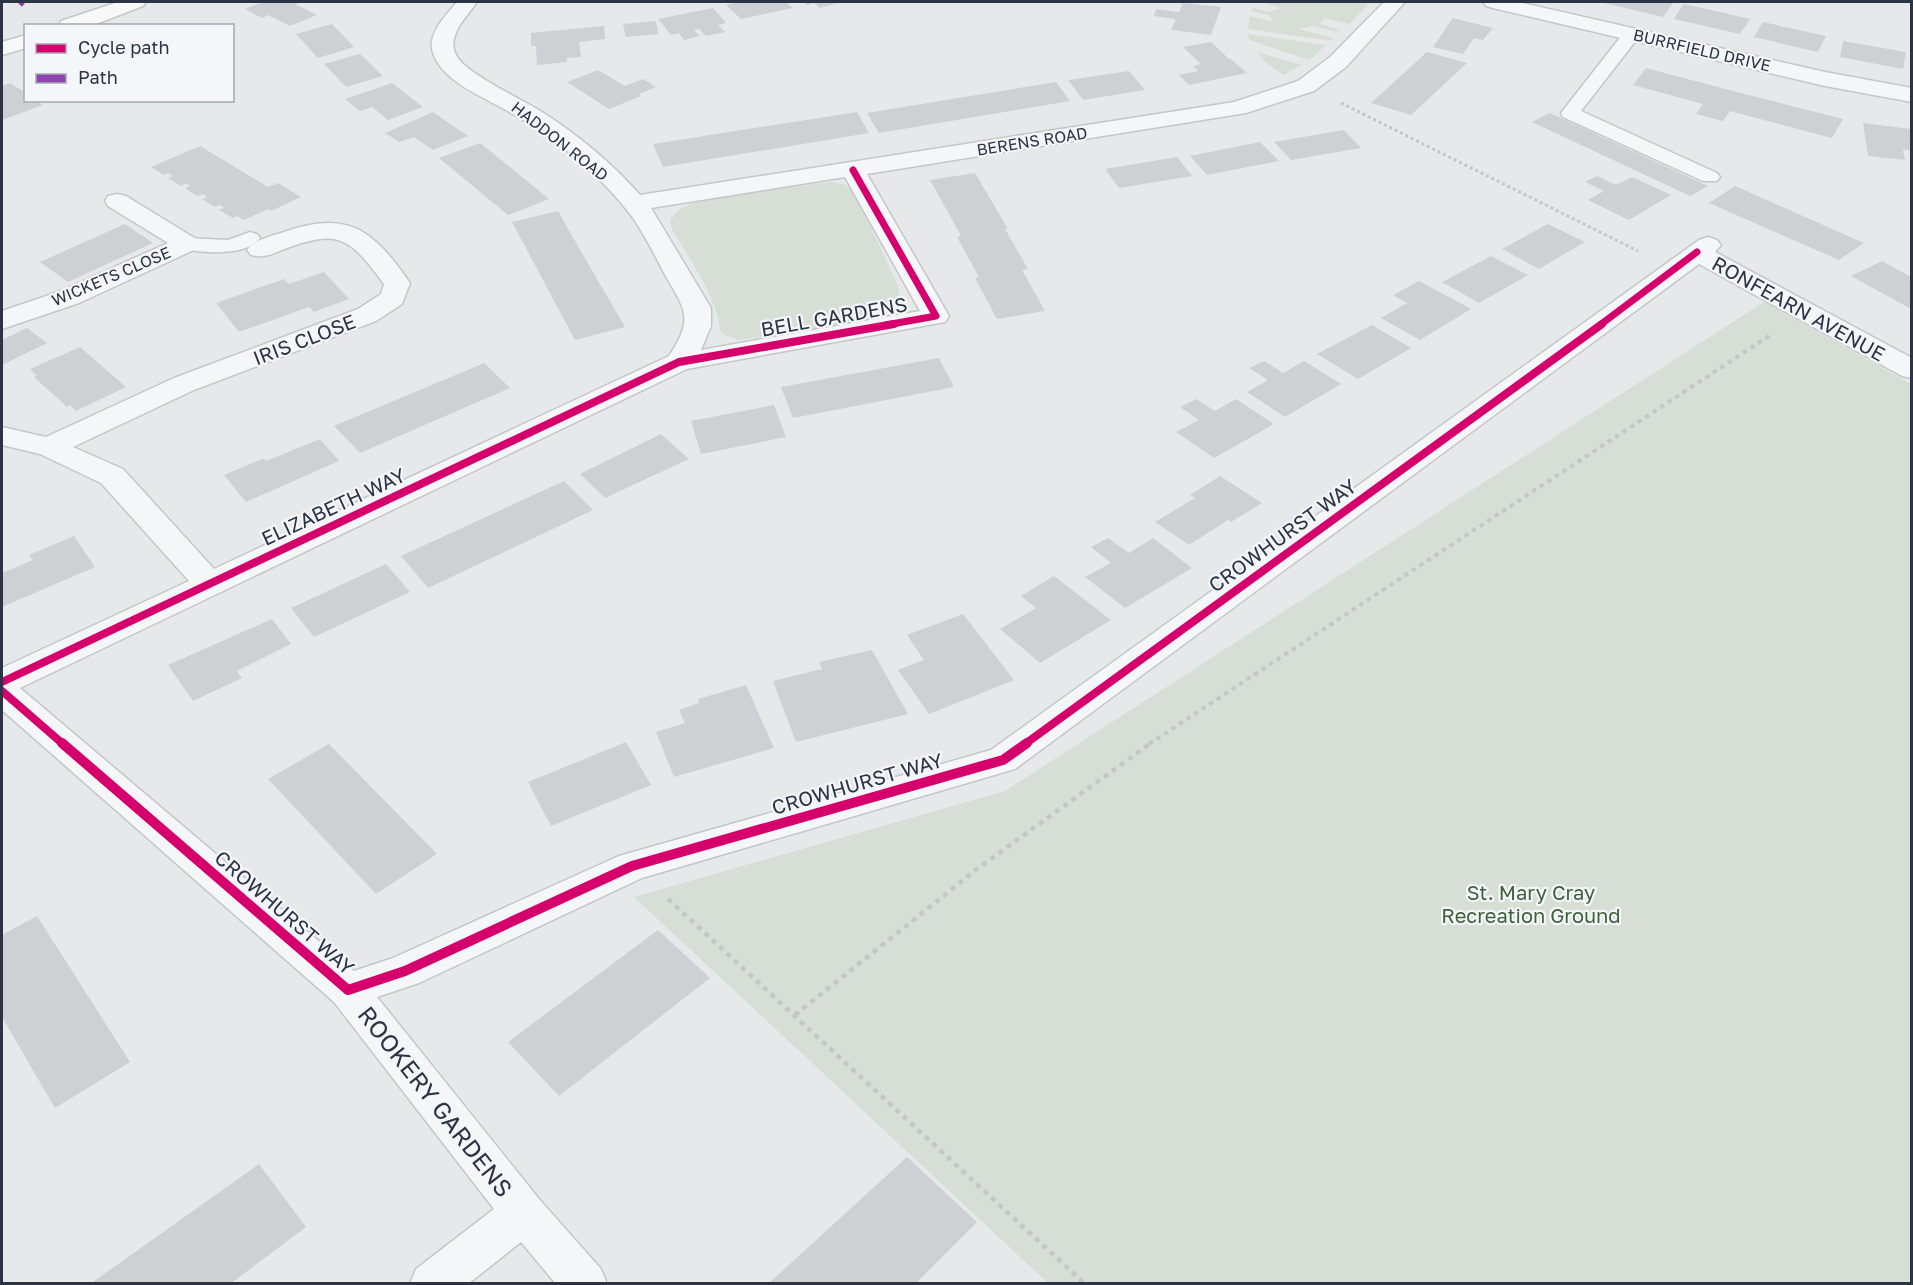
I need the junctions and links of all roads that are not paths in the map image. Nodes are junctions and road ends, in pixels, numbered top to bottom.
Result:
1 (136, 2) edge
2 (467, 2) edge
3 (1395, 2) edge
4 (1493, 2) edge
5 (75, 24) edge
6 (1632, 34) junction
7 (24, 42) edge
8 (2, 49) edge
9 (1911, 96) edge
10 (853, 170) junction
11 (1710, 177) dead end
12 (117, 201) dead end
13 (634, 203) junction
14 (187, 244) junction
15 (255, 244) joint
16 (1694, 256) joint
17 (2, 321) edge
18 (679, 362) junction
19 (1911, 370) edge
20 (2, 436) edge
21 (49, 447) junction
22 (210, 584) junction
23 (2, 682) edge
24 (2, 692) edge
25 (348, 990) junction
26 (524, 1213) junction
27 (432, 1284) edge
28 (585, 1284) edge

1 - 5 main road
2 - 13 street, HADDON ROAD
3 - 10 street, BERENS ROAD
4 - 6 street, BURRFIELD DRIVE
6 - 9 street, BURRFIELD DRIVE
6 - 11 lane
7 - 8 main road
10 - 13 street, BERENS ROAD
10 - 18 street, BELL GARDENS
12 - 14 street, WICKETS CLOSE
13 - 18 street, HADDON ROAD
14 - 15 lane, WICKETS CLOSE
14 - 17 street, WICKETS CLOSE
15 - 21 street, IRIS CLOSE
16 - 19 street, RONFEARN AVENUE
16 - 25 street, CROWHURST WAY
18 - 22 street, ELIZABETH WAY
20 - 21 street
21 - 22 street
22 - 23 street, ELIZABETH WAY
24 - 25 street, CROWHURST WAY
25 - 26 street, ROOKERY GARDENS
26 - 27 street, ROOKERY GARDENS
26 - 28 street, ROOKERY GARDENS

